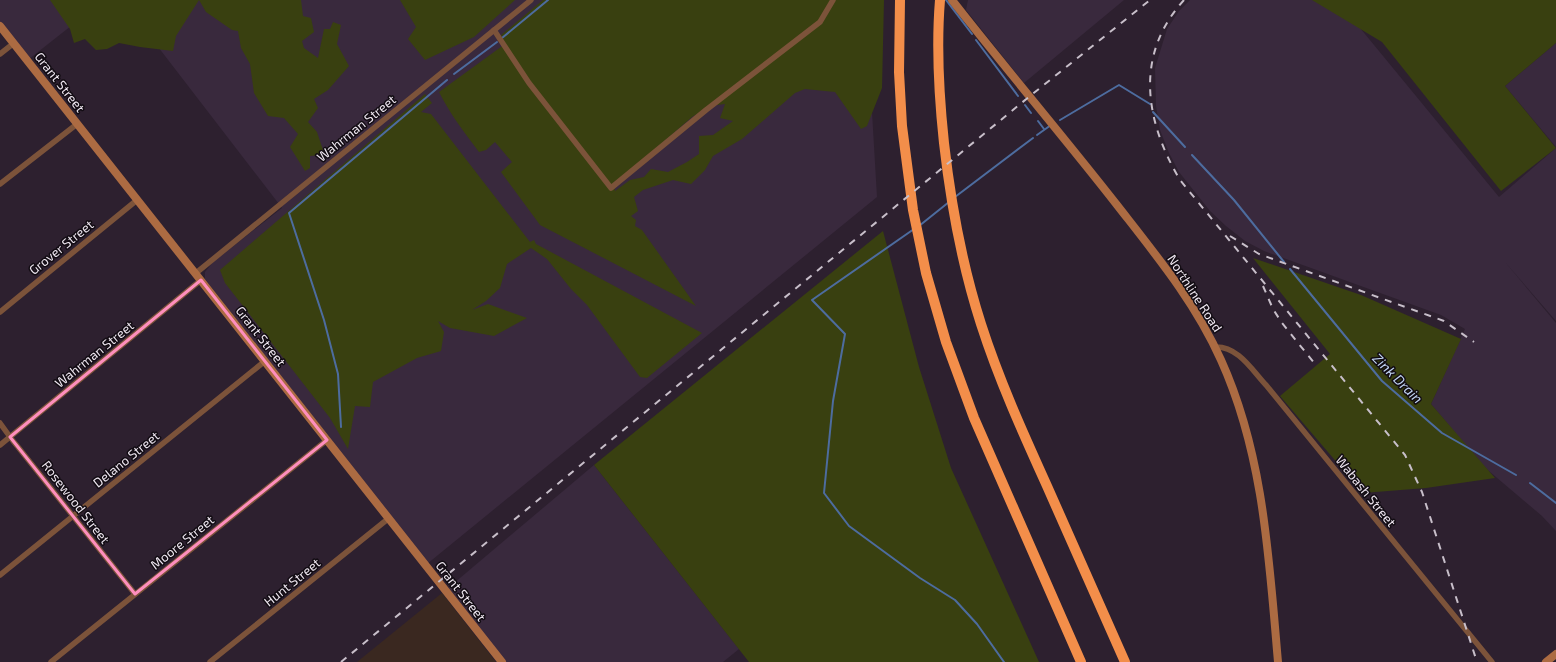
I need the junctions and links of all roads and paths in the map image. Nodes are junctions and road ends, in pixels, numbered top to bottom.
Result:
1 (531, 0) edge
2 (833, 0) edge
3 (900, 0) edge
4 (940, 0) edge
5 (952, 0) edge
6 (0, 26) edge
7 (494, 30) junction
8 (14, 43) junction
9 (0, 54) edge
10 (77, 124) junction
11 (0, 184) edge
12 (137, 200) junction
13 (196, 273) junction
14 (201, 280) junction
15 (0, 312) edge
16 (1215, 347) junction
17 (265, 361) junction
18 (0, 423) edge
19 (10, 437) junction
20 (327, 440) junction
21 (0, 445) edge
22 (74, 516) junction
23 (389, 518) junction
24 (0, 575) edge
25 (135, 594) junction
26 (1556, 654) edge
27 (52, 662) edge
28 (210, 662) edge
29 (502, 662) edge
30 (1081, 662) edge
31 (1124, 662) edge
32 (1278, 662) edge
33 (1492, 662) edge
34 (1546, 662) edge

1 - 7 street, Wahrman Street
2 - 7 street
3 - 30 highway
4 - 31 highway
5 - 16 street, Northline Road
6 - 8 street, Grant Street
7 - 13 street, Wahrman Street
8 - 9 street
8 - 10 street, Grant Street
10 - 11 street
10 - 12 street, Grant Street
12 - 13 street, Grant Street
12 - 15 street, Grover Street
13 - 14 street, Grant Street
14 - 17 street, Grant Street
14 - 19 street, Wahrman Street
16 - 32 street, Northline Road
16 - 33 street, Wabash Street
17 - 20 street, Grant Street
17 - 22 street, Delano Street
18 - 19 street, Rosewood Street
19 - 21 street, Wahrman Street
19 - 22 street, Rosewood Street
20 - 23 street, Grant Street
20 - 25 street, Moore Street
22 - 24 street, Delano Street
22 - 25 street, Rosewood Street
23 - 28 street, Hunt Street
23 - 29 street, Grant Street
25 - 27 street, Moore Street
26 - 34 street

